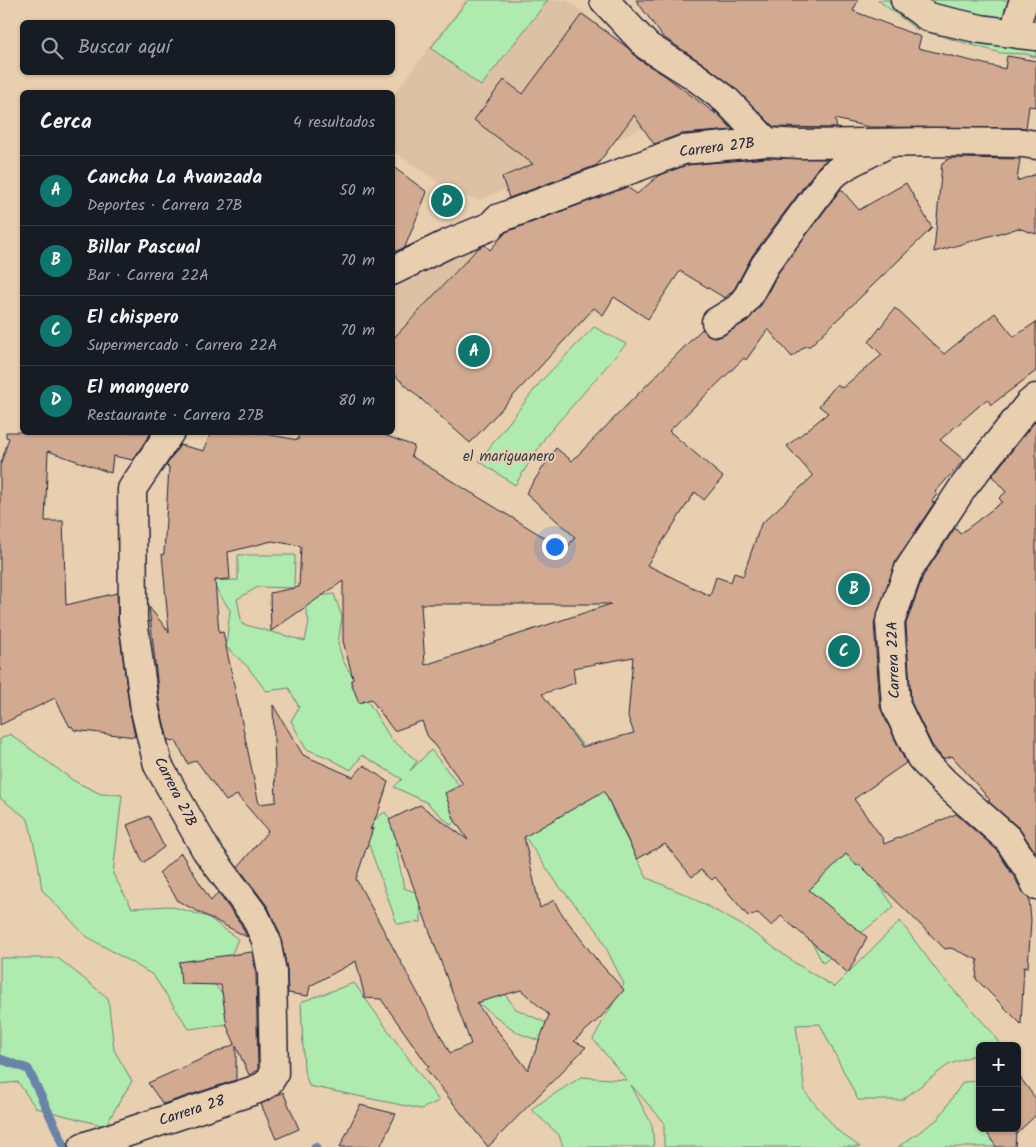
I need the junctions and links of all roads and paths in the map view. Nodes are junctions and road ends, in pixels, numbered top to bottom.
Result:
1 (604, 0) edge
2 (905, 0) edge
3 (1024, 0) edge
4 (1027, 35) edge
5 (767, 142) junction
6 (889, 143) junction
7 (1036, 145) edge
8 (395, 270) edge
9 (716, 322) dead end
10 (1036, 398) edge
11 (168, 435) edge
12 (1036, 886) edge
13 (270, 1081) joint
14 (83, 1147) edge

1 - 5 street
2 - 4 street
3 - 4 street
5 - 6 street, Carrera 27B
5 - 8 street, Carrera 27B
6 - 7 street, Carrera 27B
6 - 9 street
10 - 12 street, Carrera 22A
11 - 13 street, Carrera 27B
13 - 14 street, Carrera 28

